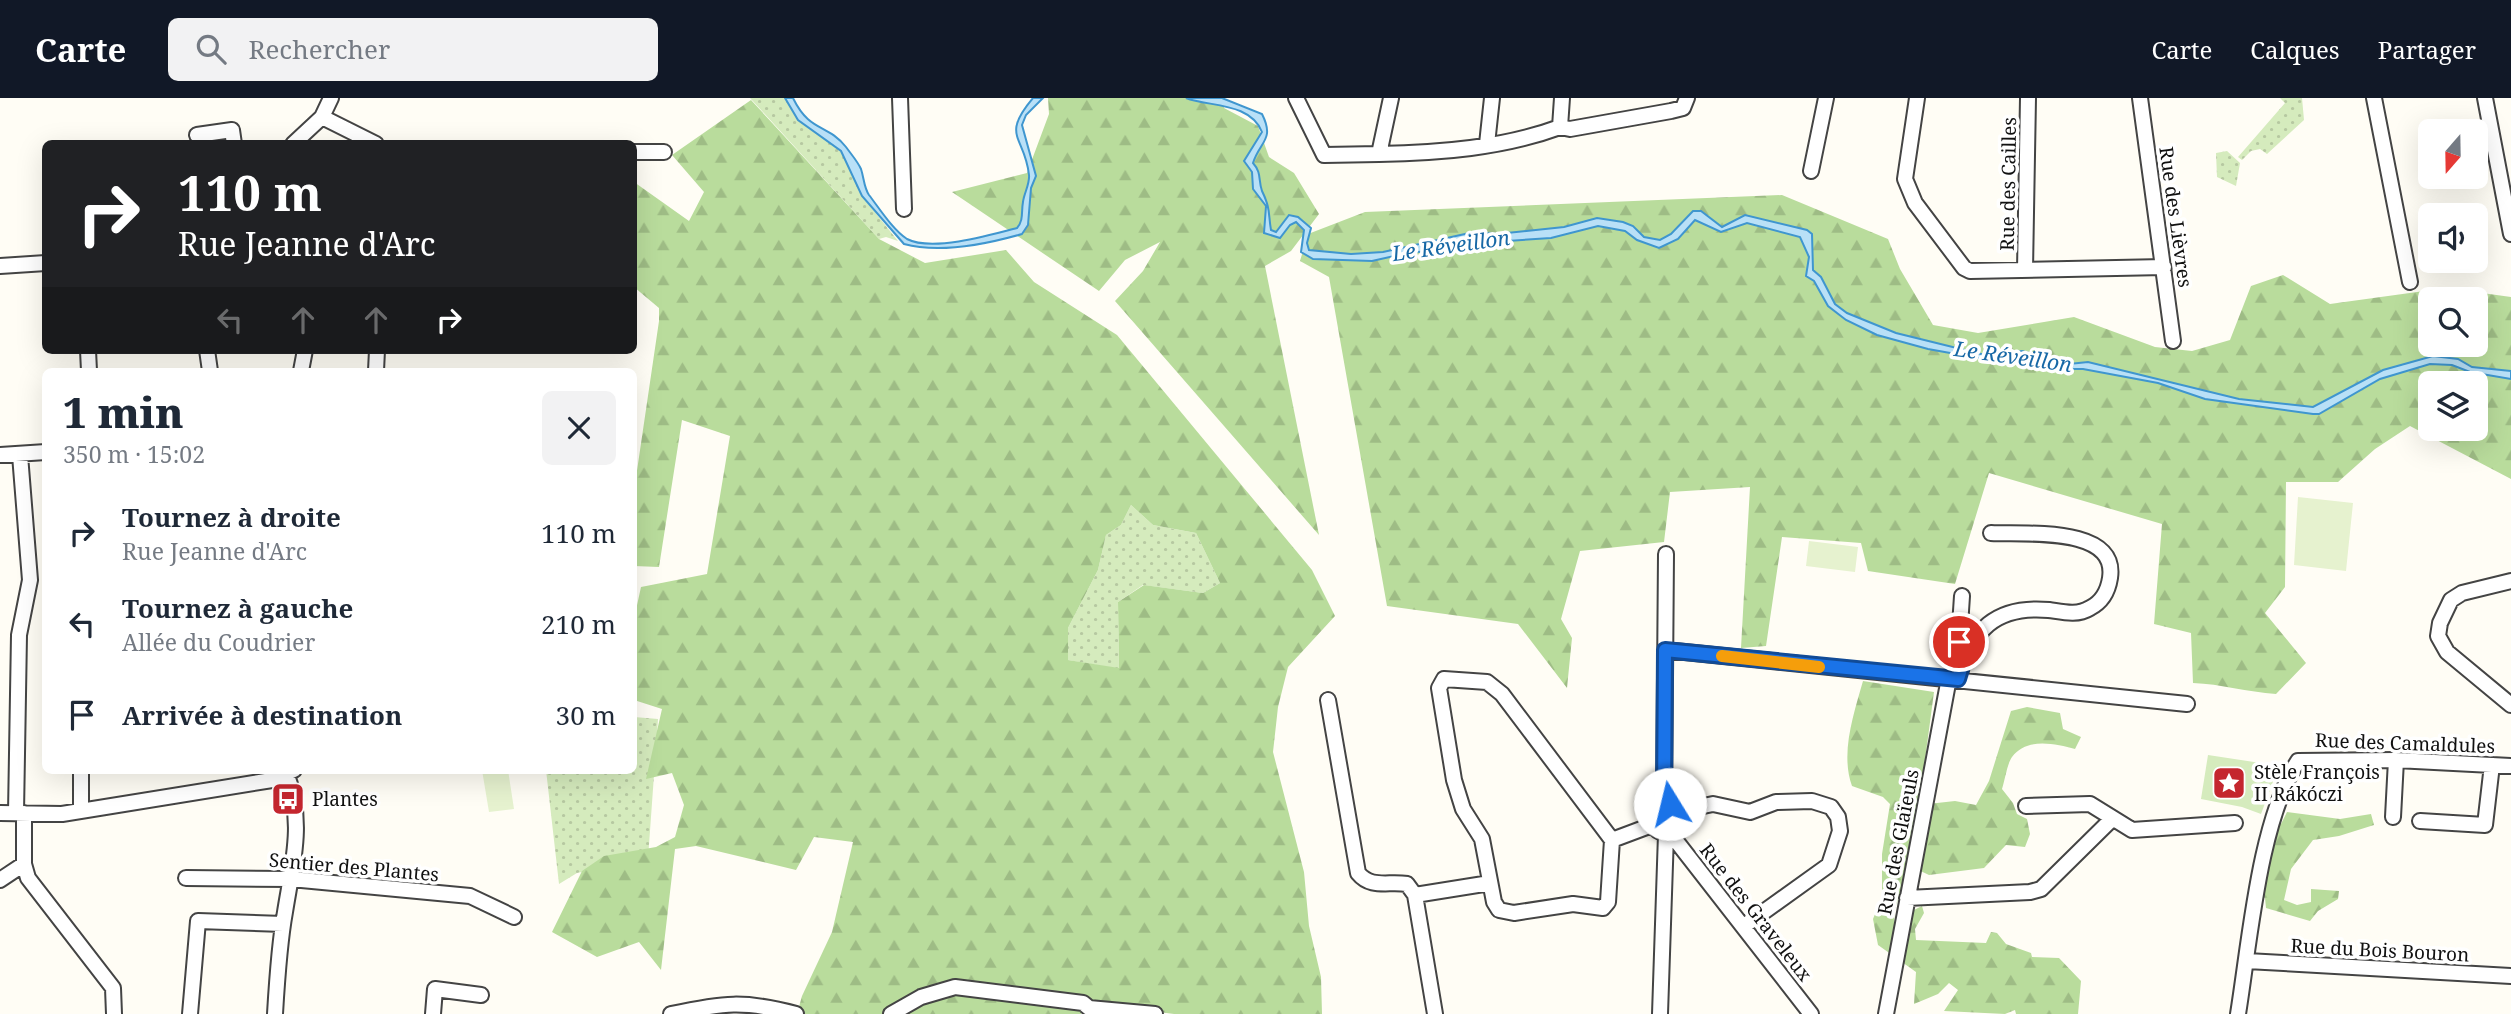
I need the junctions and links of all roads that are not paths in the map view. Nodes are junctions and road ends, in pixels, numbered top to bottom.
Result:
1 (331, 98) edge
2 (900, 98) edge
3 (1296, 98) edge
4 (1391, 98) edge
5 (1492, 98) edge
6 (1562, 98) edge
7 (1826, 98) edge
8 (1917, 98) edge
9 (2028, 98) edge
10 (2140, 98) edge
11 (2374, 98) edge
12 (2485, 98) edge
13 (1687, 99) edge
14 (322, 117) junction
15 (1560, 127) junction
16 (197, 135) dead end
17 (233, 140) edge
18 (297, 140) edge
19 (368, 140) edge
20 (1487, 144) junction
21 (637, 152) edge
22 (663, 152) dead end
23 (1379, 154) junction
24 (1811, 172) dead end
25 (904, 209) dead end
26 (2511, 234) edge
27 (42, 263) edge
28 (0, 266) edge
29 (2164, 267) junction
30 (2025, 270) junction
31 (2410, 282) dead end
32 (2173, 341) dead end
33 (42, 452) edge
34 (0, 455) edge
35 (20, 455) junction
36 (1991, 533) dead end
37 (1666, 554) dead end
38 (2511, 581) edge
39 (1962, 596) dead end
40 (1665, 650) junction
41 (1965, 656) junction
42 (1954, 678) junction
43 (1328, 700) dead end
44 (2187, 704) dead end
45 (2511, 705) edge
46 (2396, 760) junction
47 (2492, 765) junction
48 (2511, 766) edge
49 (81, 774) edge
50 (283, 774) edge
51 (289, 774) edge
52 (1664, 803) junction
53 (2026, 806) dead end
54 (81, 810) junction
55 (1679, 811) junction
56 (0, 813) edge
57 (20, 813) junction
58 (2393, 817) dead end
59 (2112, 819) junction
60 (2420, 821) dead end
61 (2235, 823) dead end
62 (1652, 824) junction
63 (1668, 833) junction
64 (1612, 840) junction
65 (24, 864) junction
66 (186, 878) dead end
67 (291, 879) junction
68 (0, 880) edge
69 (1490, 883) junction
70 (1415, 895) junction
71 (1907, 898) junction
72 (514, 917) dead end
73 (284, 924) junction
74 (1744, 926) junction
75 (2247, 961) junction
76 (2511, 976) edge
77 (481, 995) dead end
78 (789, 1012) edge
79 (114, 1014) edge
80 (190, 1014) edge
81 (275, 1014) edge
82 (433, 1014) edge
83 (671, 1014) edge
84 (891, 1014) edge
85 (1155, 1014) edge
86 (1435, 1014) edge
87 (1660, 1014) edge
88 (1811, 1014) edge
89 (1886, 1014) edge
90 (2238, 1014) edge

1 - 14 street
2 - 25 street
3 - 23 street
4 - 23 street
5 - 20 street
6 - 15 street
7 - 24 street
8 - 30 street
9 - 30 street, Rue des Cailles
10 - 29 street, Rue des Lièvres
11 - 31 street
12 - 26 street
13 - 15 street
14 - 18 street
14 - 19 street
15 - 20 street
16 - 17 street
20 - 23 street
21 - 22 street
27 - 28 street
29 - 30 street
29 - 32 street, Rue des Lièvres
33 - 35 street
34 - 35 street
35 - 57 street
36 - 41 street
37 - 40 street
38 - 45 street
39 - 41 street
40 - 42 street
40 - 52 street
41 - 42 street, Rue des Glaïeuls
42 - 44 street
42 - 71 street, Rue des Glaïeuls
43 - 70 street
46 - 47 street, Rue des Camaldules
46 - 58 street
46 - 75 street, Rue des Camaldules
47 - 48 street, Rue des Camaldules
47 - 60 street
49 - 54 street
50 - 54 street
51 - 67 street
52 - 55 street
52 - 62 street
53 - 59 street
54 - 57 street
55 - 63 street
55 - 74 street
56 - 57 street
57 - 65 street
59 - 61 street
59 - 71 street
62 - 63 street
62 - 64 street
63 - 74 street, Rue des Graveleux
63 - 87 street
64 - 69 street
64 - 69 street
65 - 68 street
65 - 79 street
66 - 67 street, Sentier des Plantes
67 - 72 street, Sentier des Plantes
67 - 73 street
69 - 70 street
70 - 86 street
71 - 89 street, Rue des Glaïeuls
73 - 80 street
73 - 81 street
74 - 88 street, Rue des Graveleux
75 - 76 street, Rue du Bois Bouron
75 - 90 street
77 - 82 street
78 - 83 street
84 - 85 street

